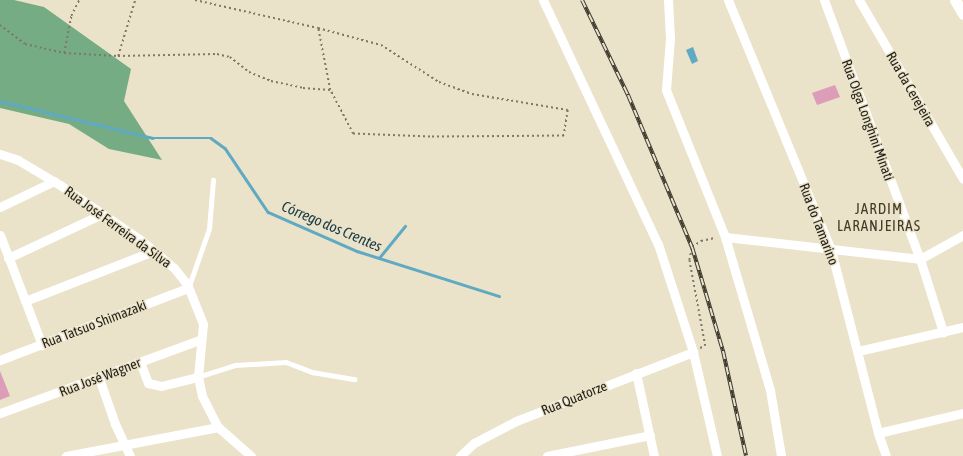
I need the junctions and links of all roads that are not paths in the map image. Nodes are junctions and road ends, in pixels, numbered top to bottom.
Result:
1 (543, 0) edge
2 (668, 0) edge
3 (728, 0) edge
4 (824, 0) edge
5 (859, 0) edge
6 (955, 0) edge
7 (963, 14) edge
8 (0, 154) edge
9 (963, 179) edge
10 (213, 180) dead end
11 (54, 181) junction
12 (0, 208) edge
13 (102, 214) junction
14 (0, 235) edge
15 (963, 235) edge
16 (725, 237) junction
17 (153, 250) junction
18 (831, 250) junction
19 (8, 258) junction
20 (920, 259) junction
21 (188, 288) junction
22 (25, 301) junction
23 (963, 327) edge
24 (943, 332) junction
25 (200, 340) junction
26 (42, 345) junction
27 (858, 351) junction
28 (693, 352) junction
29 (0, 360) edge
30 (140, 362) junction
31 (636, 373) junction
32 (198, 377) junction
33 (100, 378) junction
34 (354, 379) dead end
35 (0, 413) edge
36 (963, 413) edge
37 (218, 427) junction
38 (878, 433) junction
39 (650, 435) junction
40 (124, 446) junction
41 (66, 456) edge
42 (130, 456) edge
43 (251, 456) edge
44 (460, 456) edge
45 (547, 456) edge
46 (654, 456) edge
47 (717, 456) edge
48 (781, 456) edge
49 (886, 456) edge

1 - 28 street
2 - 16 street
3 - 18 street, Rua do Tamarino
4 - 20 street, Rua Olga Longhini Minati
5 - 9 street, Rua da Cerejeira
6 - 7 street
8 - 11 street, Rua José Ferreira da Silva
10 - 21 lane
11 - 12 street
11 - 13 street, Rua José Ferreira da Silva
13 - 17 street, Rua José Ferreira da Silva
13 - 19 street
14 - 19 street
15 - 20 street
16 - 18 street
16 - 48 street
17 - 21 street, Rua José Ferreira da Silva
17 - 22 street
18 - 20 street
18 - 27 street, Rua do Tamarino
19 - 22 street
20 - 24 street, Rua Olga Longhini Minati
21 - 25 street, Rua José Ferreira da Silva
21 - 26 street, Rua Tatsuo Shimazaki
22 - 26 street
23 - 24 street
24 - 27 street
25 - 30 street, Rua José Wagner
25 - 32 street, Rua José Ferreira da Silva
26 - 29 street, Rua Tatsuo Shimazaki
27 - 38 street, Rua do Tamarino
28 - 31 street, Rua Quatorze
28 - 47 street
30 - 32 street
30 - 33 street, Rua José Wagner
31 - 39 street
31 - 44 street, Rua Quatorze
32 - 34 lane
32 - 37 street, Rua José Ferreira da Silva
33 - 35 street, Rua José Wagner
33 - 40 street
36 - 38 street
37 - 40 street
37 - 43 street, Rua José Ferreira da Silva
38 - 49 street, Rua do Tamarino
39 - 45 street
39 - 46 street
40 - 41 street
40 - 42 street

